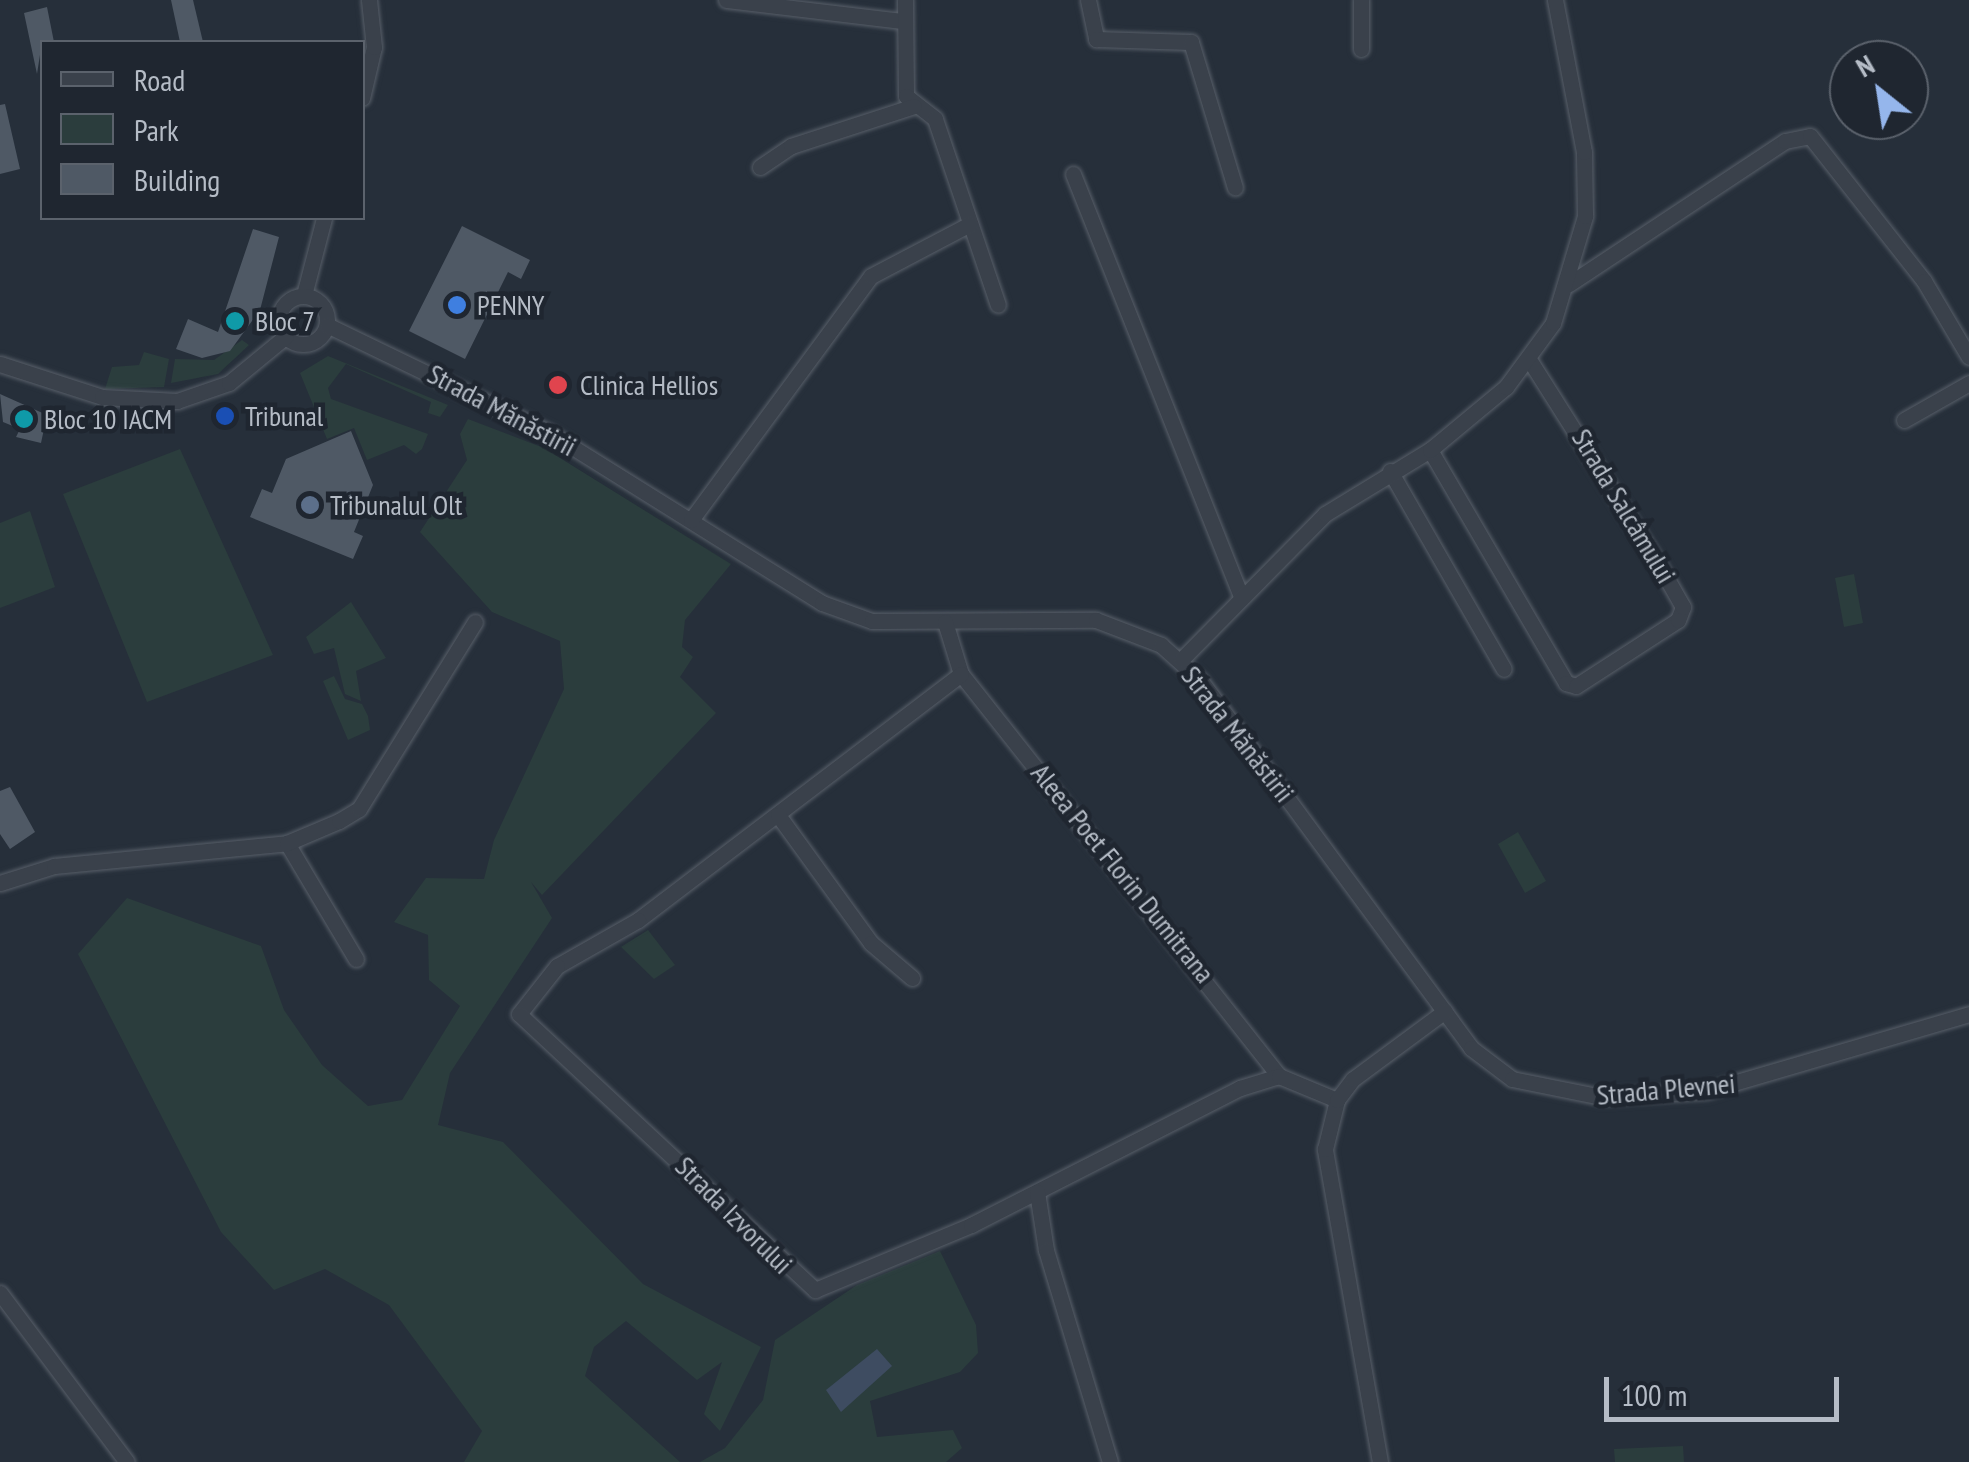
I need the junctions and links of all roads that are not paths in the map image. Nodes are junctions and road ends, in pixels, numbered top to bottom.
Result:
1 (369, 0) edge
2 (726, 0) edge
3 (905, 0) edge
4 (1088, 0) edge
5 (1361, 0) edge
6 (1554, 0) edge
7 (903, 20) junction
8 (1360, 49) dead end
9 (365, 85) edge
10 (914, 106) junction
11 (760, 167) dead end
12 (1073, 174) dead end
13 (1235, 188) dead end
14 (323, 220) edge
15 (970, 224) junction
16 (1570, 284) junction
17 (304, 295) junction
18 (998, 305) dead end
19 (327, 325) junction
20 (286, 336) junction
21 (1969, 357) edge
22 (1530, 361) junction
23 (0, 364) edge
24 (1969, 383) edge
25 (1904, 420) dead end
26 (1430, 450) junction
27 (1390, 470) junction
28 (691, 520) junction
29 (1242, 598) junction
30 (475, 622) dead end
31 (946, 622) junction
32 (1182, 660) junction
33 (1504, 670) dead end
34 (961, 674) junction
35 (778, 816) junction
36 (287, 842) junction
37 (2, 878) edge
38 (356, 959) dead end
39 (912, 978) dead end
40 (1445, 1011) junction
41 (1969, 1014) edge
42 (1279, 1076) junction
43 (1337, 1100) junction
44 (1037, 1192) junction
45 (0, 1293) edge
46 (127, 1462) edge
47 (1110, 1462) edge
48 (1380, 1462) edge

1 - 9 street
2 - 7 street
3 - 7 street
4 - 13 street
5 - 8 street
6 - 16 street
7 - 10 street
10 - 11 street
10 - 15 street
12 - 29 street
14 - 17 street
15 - 18 street
15 - 28 street
16 - 21 street
16 - 22 street
17 - 19 street
17 - 20 street
19 - 20 street
19 - 28 street, Strada Mănăstirii
20 - 23 street
22 - 26 street
22 - 26 street, Strada Salcâmului
24 - 25 street
26 - 27 street
27 - 29 street
27 - 33 street
28 - 31 street, Strada Mănăstirii
29 - 32 street
30 - 36 street
31 - 32 street, Strada Mănăstirii
31 - 34 street
32 - 40 street, Strada Mănăstirii
34 - 35 street, Strada Izvorului
34 - 42 street, Aleea Poet Florin Dumitrana
35 - 39 street
35 - 44 street, Strada Izvorului
36 - 37 street
36 - 38 street
40 - 41 street, Strada Plevnei
40 - 43 street
42 - 43 street
42 - 44 street, Strada Izvorului
43 - 48 street
44 - 47 street
45 - 46 street

